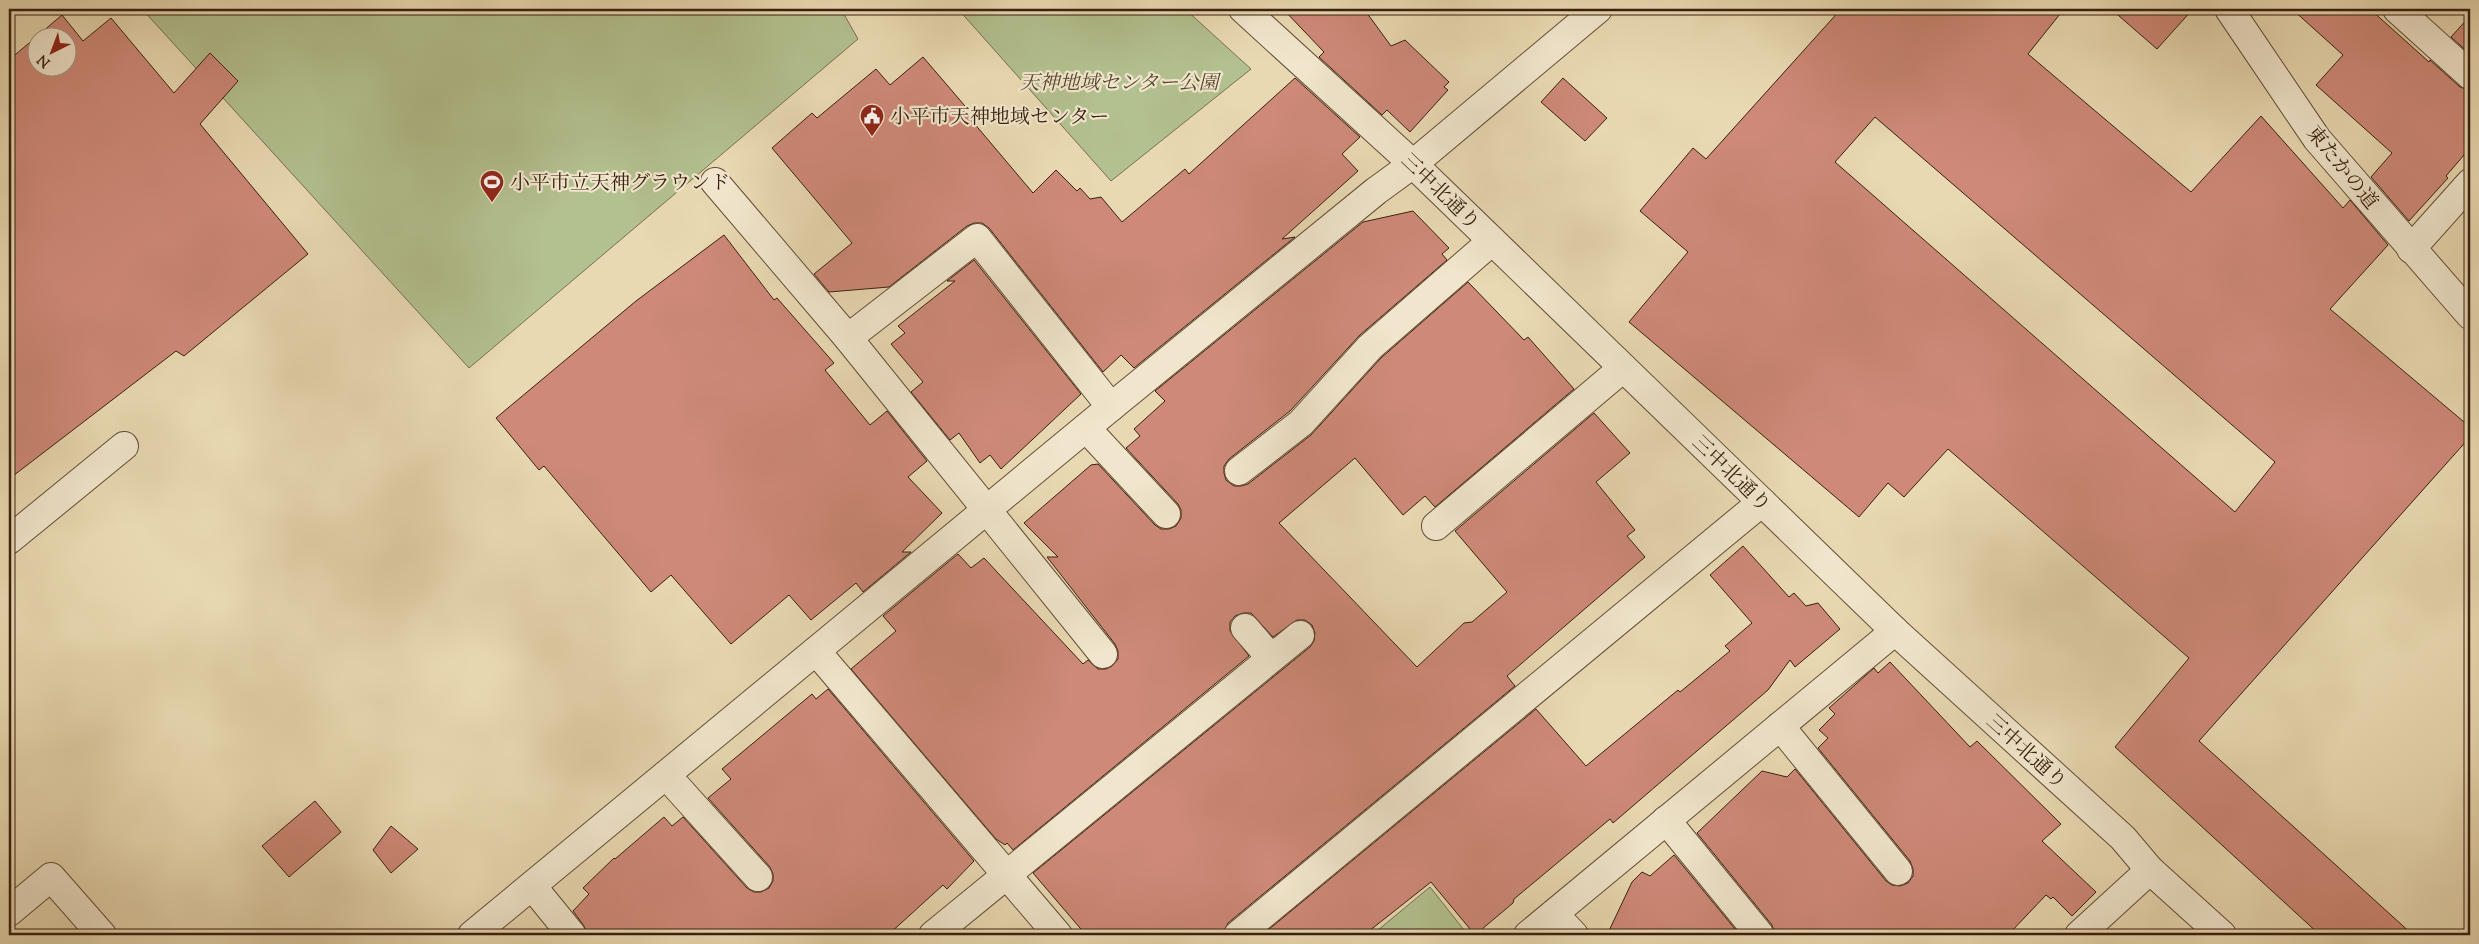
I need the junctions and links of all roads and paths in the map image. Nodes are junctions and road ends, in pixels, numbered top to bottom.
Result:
1 (1243, 9) edge
2 (1598, 9) edge
3 (2228, 9) edge
4 (2397, 9) edge
5 (2470, 75) edge
6 (1413, 164) junction
7 (716, 182) dead end
8 (2470, 183) edge
9 (1492, 241) junction
10 (2411, 249) junction
11 (2470, 315) edge
12 (848, 338) junction
13 (1623, 368) junction
14 (1111, 407) junction
15 (1086, 428) junction
16 (124, 446) dead end
17 (1239, 471) dead end
18 (1762, 502) junction
19 (988, 511) junction
20 (1166, 514) dead end
21 (1436, 526) dead end
22 (9, 540) edge
23 (1245, 628) dead end
24 (1895, 632) junction
25 (1300, 634) dead end
26 (816, 651) junction
27 (1103, 654) dead end
28 (1271, 658) junction
29 (1780, 726) junction
30 (666, 775) junction
31 (1666, 820) junction
32 (2150, 870) junction
33 (1898, 871) dead end
34 (1007, 875) junction
35 (758, 878) dead end
36 (532, 886) junction
37 (9, 912) edge
38 (1554, 914) junction
39 (102, 935) edge
40 (472, 935) edge
41 (572, 935) edge
42 (933, 935) edge
43 (1058, 935) edge
44 (1238, 935) edge
45 (1528, 935) edge
46 (1574, 935) edge
47 (1760, 935) edge
48 (2079, 935) edge
49 (2222, 935) edge

1 - 6 street, 三中北通り
2 - 6 street
3 - 10 street, 東たかの道
4 - 5 street
6 - 9 street, 三中北通り
6 - 14 street
7 - 12 street
8 - 10 street
9 - 13 street, 三中北通り
9 - 17 street
10 - 11 street, 東たかの道
12 - 14 street
12 - 19 street
13 - 18 street, 三中北通り
13 - 21 street
14 - 15 street
15 - 19 street
15 - 20 street
16 - 22 street
18 - 24 street, 三中北通り
18 - 44 street
19 - 26 street
19 - 27 street
23 - 28 street
24 - 29 street
24 - 32 street, 三中北通り
25 - 28 street
26 - 30 street
26 - 34 street
28 - 34 street
29 - 31 street
29 - 33 street
30 - 35 street
30 - 36 street
31 - 38 street
31 - 47 street
32 - 48 street
32 - 49 street, 三中北通り
34 - 42 street
34 - 43 street
36 - 40 street
36 - 41 street
37 - 39 street
38 - 45 street
38 - 46 street

